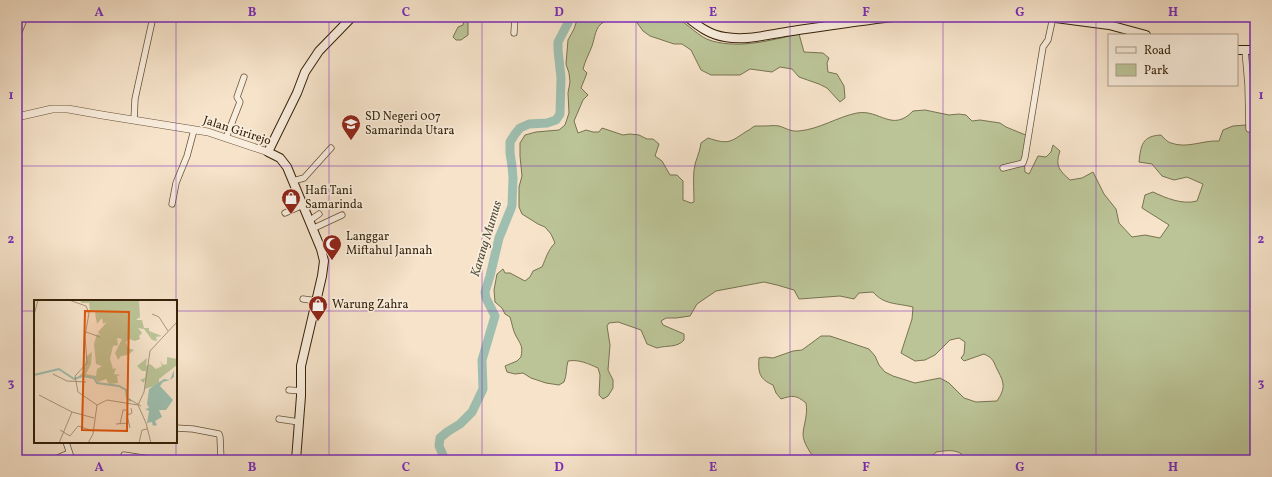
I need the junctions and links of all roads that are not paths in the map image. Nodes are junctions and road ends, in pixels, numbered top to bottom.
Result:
1 (25, 17) edge
2 (153, 17) edge
3 (352, 17) edge
4 (516, 17) edge
5 (687, 17) edge
6 (893, 17) edge
7 (1048, 17) edge
8 (1053, 17) edge
9 (1068, 18) edge
10 (514, 33) dead end
11 (1142, 34) edge
12 (17, 37) edge
13 (1241, 50) edge
14 (1255, 50) edge
15 (244, 77) dead end
16 (17, 117) edge
17 (134, 120) junction
18 (1249, 129) dead end
19 (194, 130) junction
20 (226, 138) junction
21 (331, 148) dead end
22 (268, 152) junction
23 (1003, 168) dead end
24 (293, 180) junction
25 (172, 204) dead end
26 (303, 205) junction
27 (285, 213) dead end
28 (319, 214) dead end
29 (342, 214) dead end
30 (309, 220) junction
31 (312, 229) junction
32 (303, 299) dead end
33 (317, 301) junction
34 (289, 390) dead end
35 (302, 391) junction
36 (279, 419) dead end
37 (300, 422) junction
38 (177, 428) edge
39 (66, 443) edge
40 (69, 453) junction
41 (124, 455) dead end
42 (221, 459) edge
43 (53, 460) edge
44 (72, 460) edge
45 (156, 460) edge
46 (230, 460) edge
47 (296, 460) edge

1 - 12 street
2 - 17 street
3 - 22 main road
4 - 10 street
5 - 6 main road
7 - 8 main road
8 - 9 main road
8 - 23 street
9 - 11 main road
13 - 14 main road
13 - 18 street
15 - 20 street
16 - 17 street, Jalan Girirejo
17 - 19 street, Jalan Girirejo
19 - 20 street, Jalan Girirejo
19 - 25 street
20 - 22 street, Jalan Girirejo
21 - 24 street
22 - 24 main road, Jalan Girirejo
24 - 26 main road, Jalan Girirejo
26 - 27 street
26 - 30 main road, Jalan Girirejo
28 - 30 street
29 - 31 street
30 - 31 main road, Jalan Girirejo
31 - 33 main road, Jalan Girirejo
32 - 33 street
33 - 35 main road, Jalan Girirejo
34 - 35 street
35 - 37 main road, Jalan Girirejo
36 - 37 street
37 - 47 main road, Jalan Girirejo
38 - 42 street
39 - 40 street
40 - 43 street
40 - 44 street
41 - 45 street
42 - 46 street

